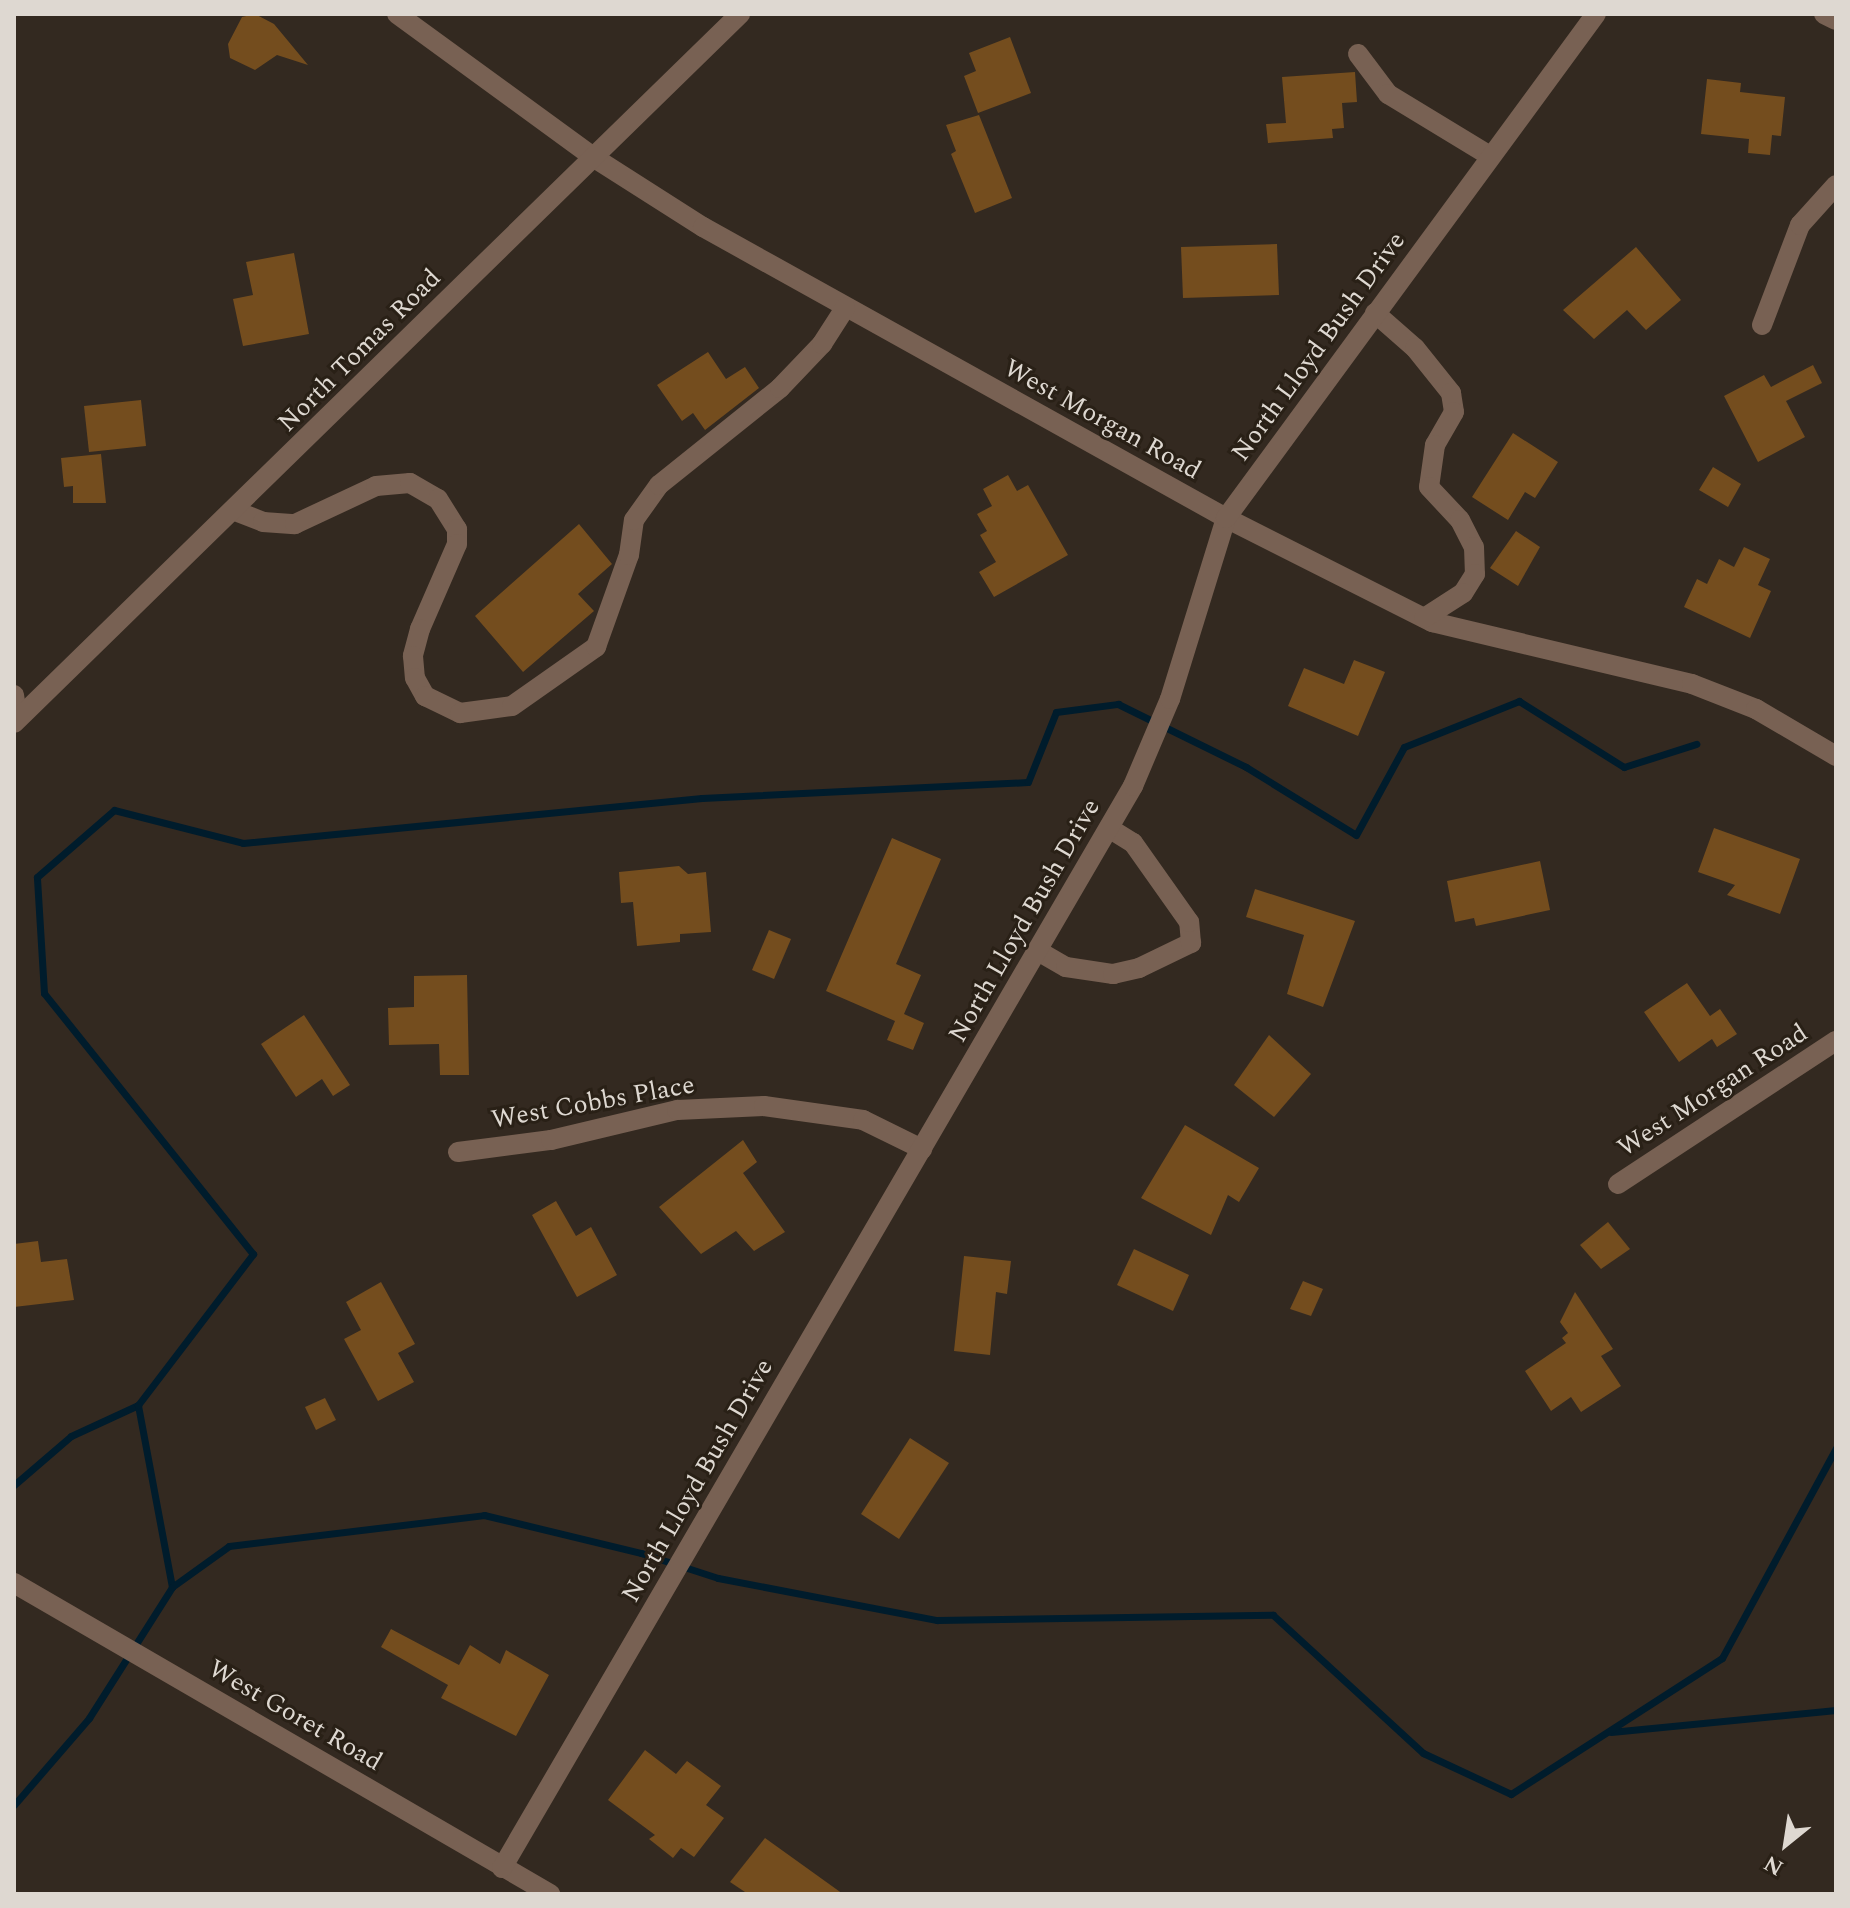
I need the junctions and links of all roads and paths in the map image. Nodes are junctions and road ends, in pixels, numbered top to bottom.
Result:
1 (397, 14) edge
2 (740, 14) edge
3 (1596, 14) edge
4 (1824, 14) edge
5 (1836, 20) edge
6 (1358, 54) dead end
7 (1490, 156) junction
8 (593, 157) junction
9 (1836, 185) edge
10 (845, 308) junction
11 (1375, 313) junction
12 (1762, 325) dead end
13 (235, 511) junction
14 (1226, 518) junction
15 (1424, 618) junction
16 (14, 695) edge
17 (16, 721) edge
18 (1836, 756) edge
19 (1109, 828) junction
20 (1038, 951) junction
21 (1836, 1041) edge
22 (922, 1149) junction
23 (458, 1152) dead end
24 (1618, 1184) dead end
25 (14, 1583) edge
26 (502, 1868) junction
27 (550, 1894) edge

1 - 8 street, West Morgan Road
2 - 8 street, North Tomas Road
3 - 7 street, North Lloyd Bush Drive
4 - 5 street
6 - 7 street
7 - 11 street, North Lloyd Bush Drive
8 - 10 street, West Morgan Road
8 - 13 street, North Tomas Road
9 - 12 street
10 - 13 street
10 - 14 street, West Morgan Road
11 - 14 street, North Lloyd Bush Drive
11 - 15 street
13 - 17 street, North Tomas Road
14 - 15 street, West Morgan Road
14 - 19 street, North Lloyd Bush Drive
15 - 18 street, West Morgan Road
16 - 17 street
19 - 20 street, North Lloyd Bush Drive
19 - 20 street
20 - 22 street, North Lloyd Bush Drive
21 - 24 street, West Morgan Road
22 - 23 street, West Cobbs Place
22 - 26 street, North Lloyd Bush Drive
25 - 26 street, West Goret Road
26 - 27 street, West Goret Road

